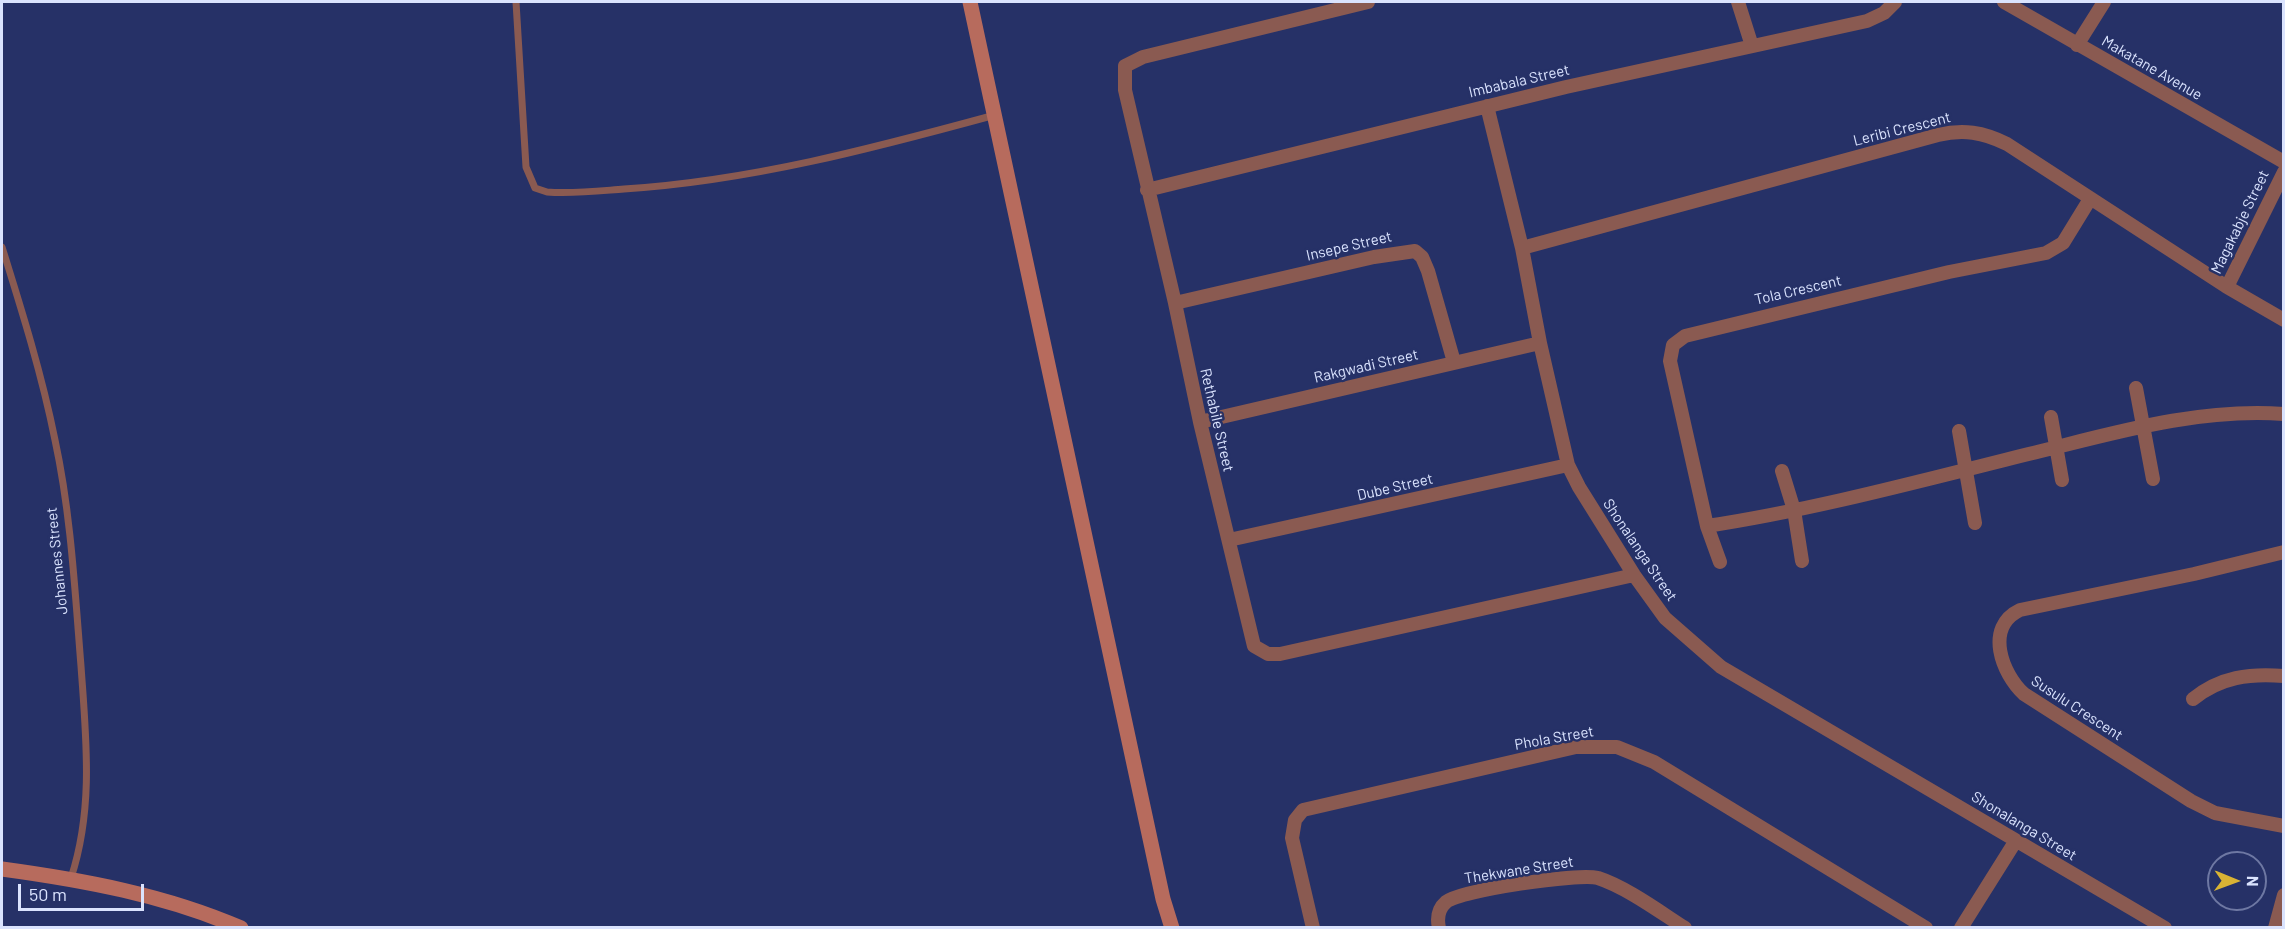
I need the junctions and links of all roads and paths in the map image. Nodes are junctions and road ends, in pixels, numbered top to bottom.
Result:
1 (516, 2) edge
2 (970, 2) edge
3 (1368, 2) edge
4 (1738, 2) edge
5 (1895, 2) edge
6 (2004, 2) edge
7 (2104, 2) edge
8 (2077, 45) junction
9 (1752, 46) junction
10 (1487, 106) junction
11 (995, 115) junction
12 (2283, 162) edge
13 (2283, 172) edge
14 (1147, 190) junction
15 (2090, 199) junction
16 (2, 248) edge
17 (1522, 248) junction
18 (2227, 287) junction
19 (1175, 303) junction
20 (2283, 320) edge
21 (1540, 343) junction
22 (1454, 362) junction
23 (2136, 388) dead end
24 (2283, 414) edge
25 (2050, 417) dead end
26 (1200, 422) junction
27 (2142, 427) junction
28 (1959, 431) dead end
29 (2056, 447) junction
30 (1568, 465) junction
31 (1965, 468) junction
32 (1782, 471) dead end
33 (2153, 479) dead end
34 (2062, 480) dead end
35 (1794, 510) junction
36 (1975, 523) dead end
37 (1707, 526) junction
38 (1229, 540) junction
39 (2283, 552) edge
40 (1802, 561) dead end
41 (1720, 562) dead end
42 (1634, 575) junction
43 (2283, 676) edge
44 (2193, 699) dead end
45 (2283, 826) edge
46 (2015, 842) junction
47 (2, 869) edge
48 (71, 878) junction
49 (2283, 895) edge
50 (1162, 899) junction
51 (242, 927) edge
52 (1160, 927) edge
53 (1172, 927) edge
54 (1313, 927) edge
55 (1439, 927) edge
56 (1686, 927) edge
57 (1926, 927) edge
58 (1961, 927) edge
59 (2165, 927) edge
60 (2275, 927) edge

1 - 11 lane
2 - 11 main road
3 - 14 street, Rethabile Street
4 - 9 street
5 - 9 street, Imbabala Street
6 - 8 street, Makatane Avenue
7 - 8 street
8 - 12 street, Makatane Avenue
9 - 10 street, Imbabala Street
10 - 14 street, Imbabala Street
10 - 17 street, Shonalanga Street
11 - 50 main road
13 - 18 street, Magakabje Street
14 - 19 street, Rethabile Street
15 - 17 street, Leribi Crescent
15 - 18 street, Leribi Crescent
15 - 37 street, Tola Crescent
16 - 48 lane, Johannes Street
17 - 21 street, Shonalanga Street
18 - 20 street, Leribi Crescent
19 - 22 street, Insepe Street
19 - 26 street, Rethabile Street
21 - 22 street, Rakgwadi Street
21 - 30 street, Shonalanga Street
22 - 26 street, Rakgwadi Street
23 - 27 street
24 - 27 street
25 - 29 street
26 - 38 street, Rethabile Street
27 - 29 street
27 - 33 street
28 - 31 street
29 - 31 street
29 - 34 street
30 - 38 street, Dube Street
30 - 42 street, Shonalanga Street
31 - 35 street
31 - 36 street
32 - 35 street
35 - 37 street
35 - 40 street
37 - 41 street, Tola Crescent
38 - 42 street, Rethabile Street
39 - 45 street, Susulu Crescent
42 - 46 street, Shonalanga Street
43 - 44 street
46 - 58 street
46 - 59 street, Shonalanga Street
47 - 48 main road
48 - 51 main road
49 - 60 street
50 - 52 main road
50 - 53 main road
54 - 57 street, Phola Street
55 - 56 street, Thekwane Street

